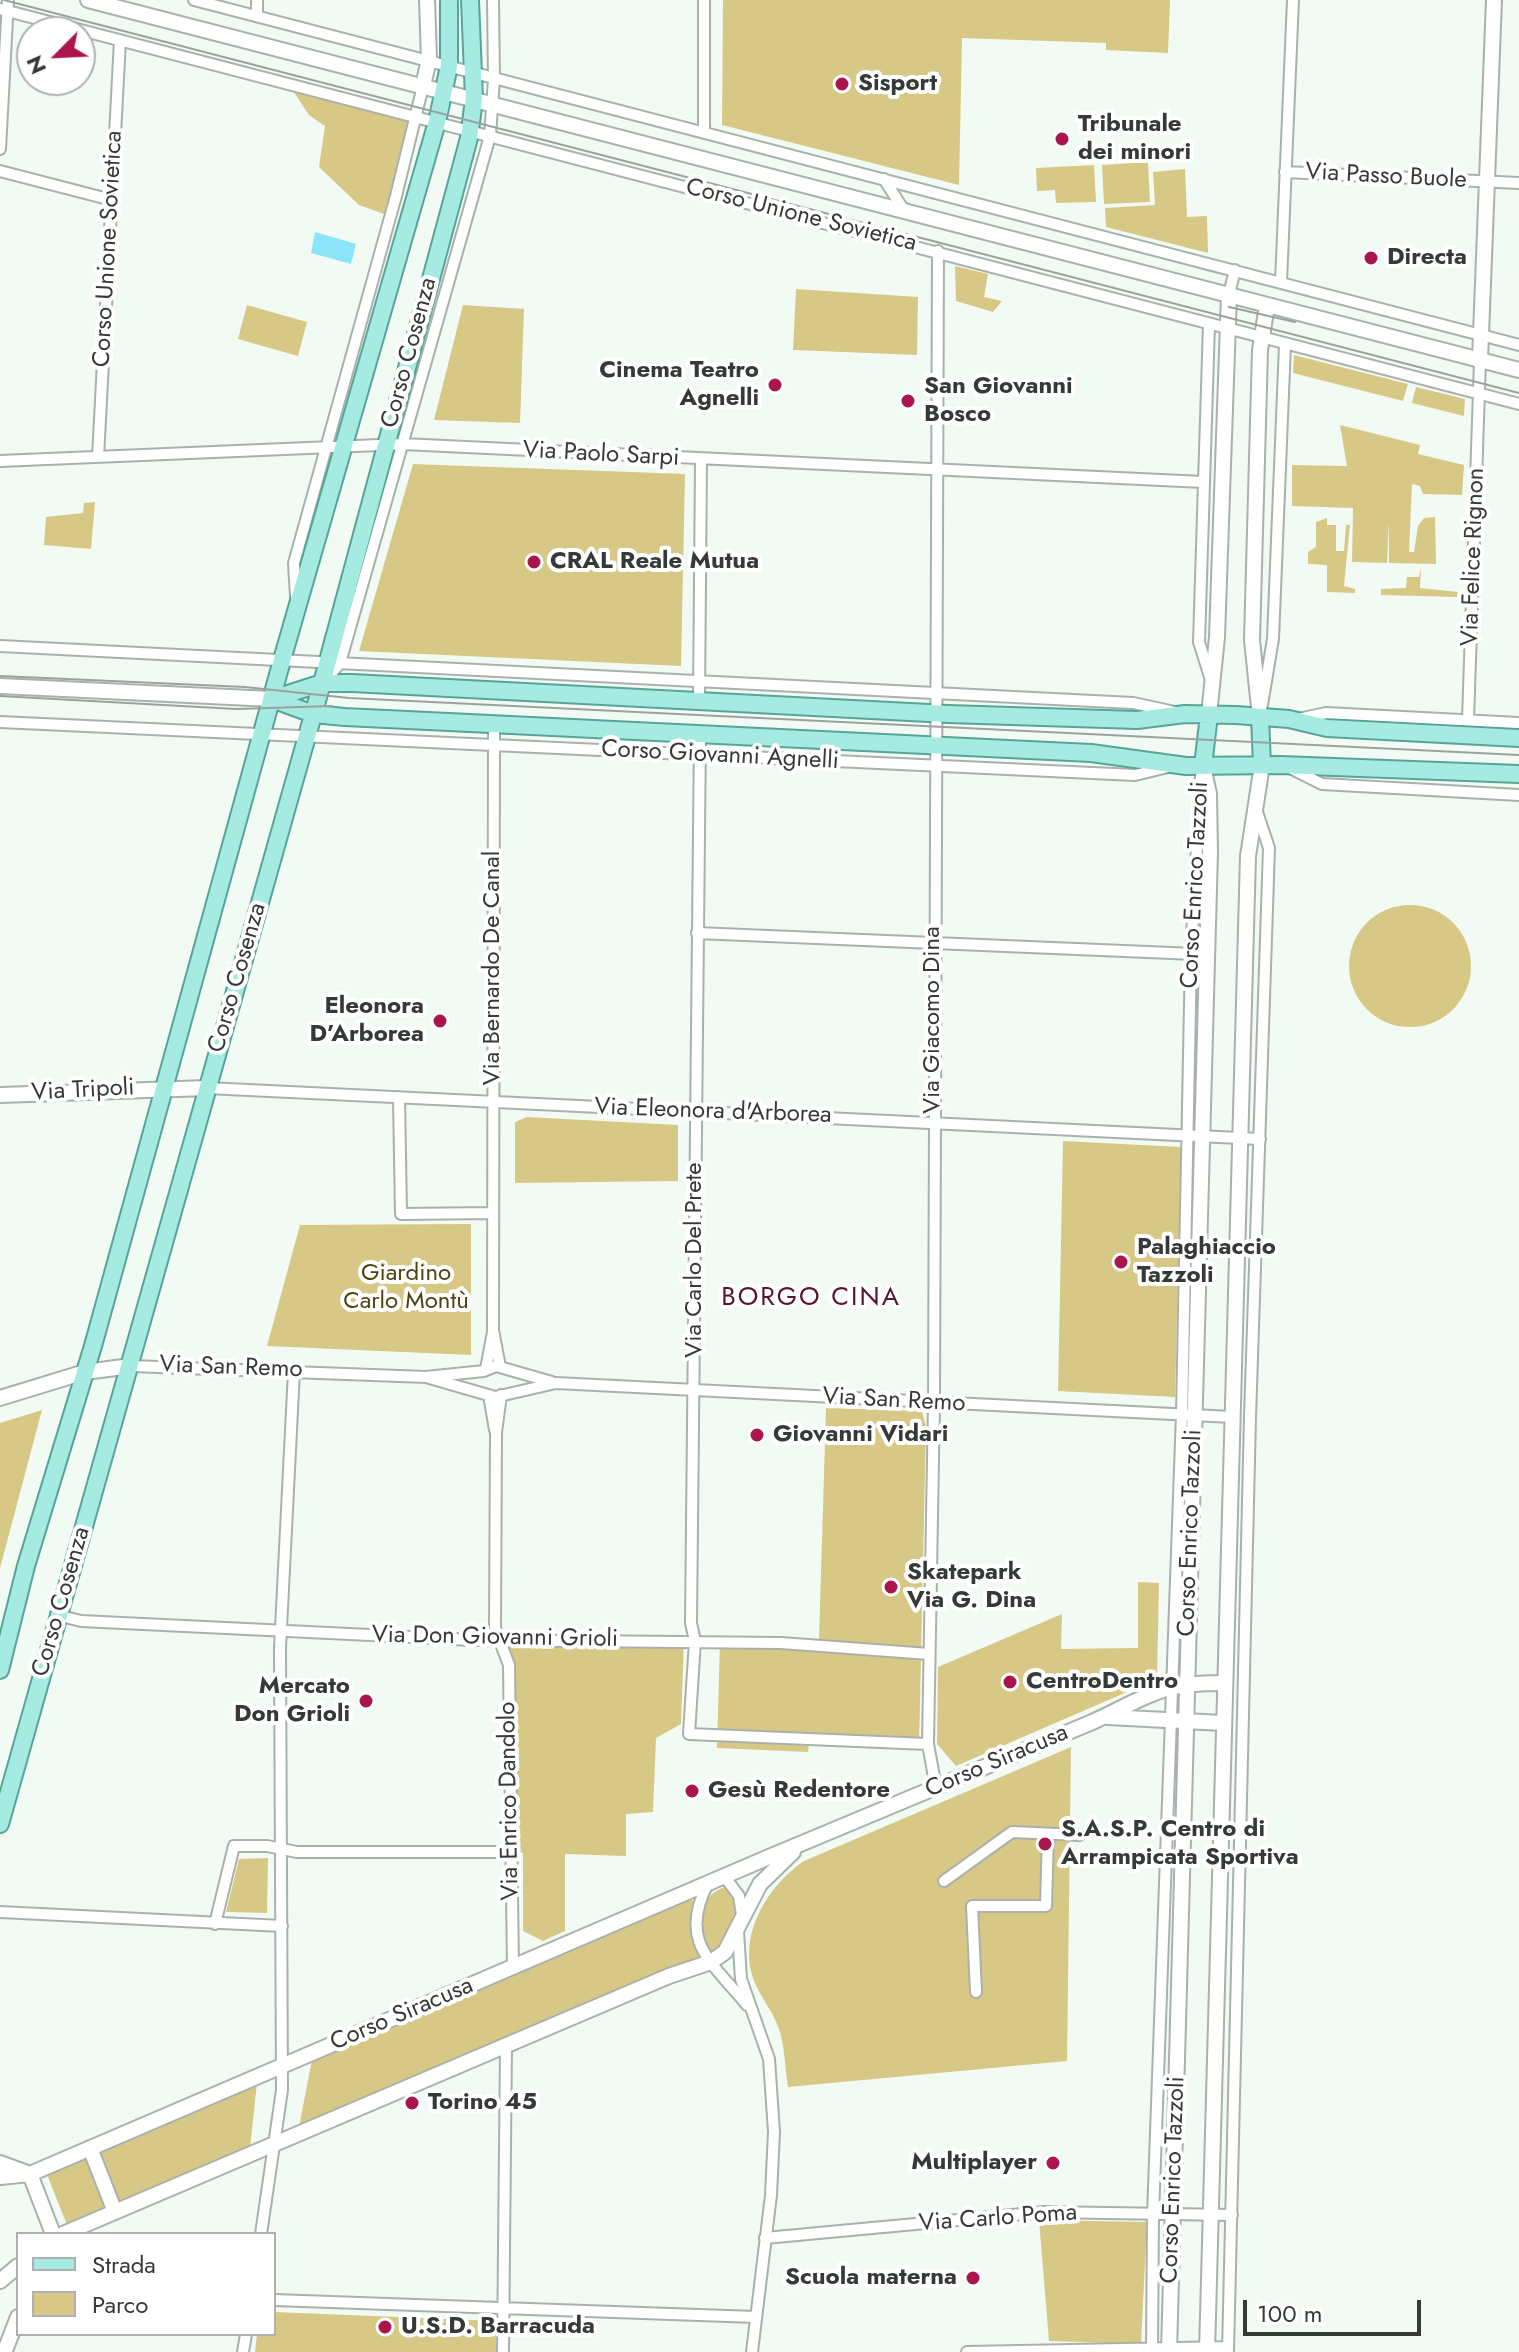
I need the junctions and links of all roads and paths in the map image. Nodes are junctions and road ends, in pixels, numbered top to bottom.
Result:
1 (88, 0) edge
2 (194, 0) edge
3 (257, 0) edge
4 (427, 0) edge
5 (449, 0) edge
6 (470, 0) edge
7 (493, 0) edge
8 (704, 0) edge
9 (1293, 0) edge
10 (1494, 0) edge
11 (139, 6) edge
12 (5, 7) edge
13 (257, 16) junction
14 (120, 40) junction
15 (429, 59) junction
16 (449, 66) junction
17 (474, 73) junction
18 (494, 79) junction
19 (423, 86) junction
20 (444, 92) junction
21 (474, 99) junction
22 (492, 104) junction
23 (415, 116) junction
24 (437, 122) junction
25 (470, 131) junction
26 (704, 133) junction
27 (490, 136) junction
28 (0, 149) edge
29 (0, 171) edge
30 (1285, 172) junction
31 (884, 179) junction
32 (1487, 181) junction
33 (1519, 183) edge
34 (112, 200) junction
35 (903, 209) junction
36 (938, 251) junction
37 (1235, 270) junction
38 (1281, 282) junction
39 (1229, 294) junction
40 (1267, 305) junction
41 (1209, 324) junction
42 (1230, 330) junction
43 (1482, 336) junction
44 (1262, 338) junction
45 (1285, 344) junction
46 (1519, 345) edge
47 (1480, 360) junction
48 (1519, 370) edge
49 (1480, 394) junction
50 (1519, 404) edge
51 (403, 444) junction
52 (385, 445) junction
53 (346, 447) junction
54 (328, 448) junction
55 (98, 457) junction
56 (701, 460) junction
57 (0, 461) edge
58 (937, 470) junction
59 (1203, 482) junction
60 (296, 611) junction
61 (0, 646) edge
62 (282, 661) junction
63 (329, 672) junction
64 (499, 680) junction
65 (700, 682) junction
66 (1212, 682) junction
67 (0, 686) edge
68 (935, 693) junction
69 (272, 699) junction
70 (699, 700) junction
71 (935, 713) junction
72 (1185, 714) junction
73 (1209, 715) junction
74 (1260, 717) junction
75 (1293, 720) junction
76 (1468, 720) junction
77 (0, 722) edge
78 (1519, 723) edge
79 (494, 724) junction
80 (310, 726) junction
81 (700, 734) junction
82 (262, 735) junction
83 (1519, 738) edge
84 (493, 745) junction
85 (935, 746) junction
86 (700, 755) junction
87 (1178, 765) junction
88 (1262, 765) junction
89 (935, 766) junction
90 (1203, 766) junction
91 (1285, 766) junction
92 (1519, 774) edge
93 (1519, 795) edge
94 (1256, 807) junction
95 (697, 933) junction
96 (934, 943) junction
97 (1191, 954) junction
98 (1207, 954) junction
99 (166, 1087) junction
100 (207, 1088) junction
101 (0, 1095) edge
102 (399, 1097) junction
103 (493, 1102) junction
104 (696, 1112) junction
105 (933, 1122) junction
106 (1195, 1136) junction
107 (1241, 1138) junction
108 (1260, 1139) junction
109 (493, 1213) junction
110 (493, 1330) junction
111 (131, 1366) junction
112 (501, 1367) junction
113 (485, 1370) junction
114 (294, 1371) junction
115 (85, 1372) junction
116 (426, 1377) junction
117 (556, 1383) junction
118 (693, 1390) junction
119 (487, 1394) junction
120 (504, 1394) junction
121 (0, 1398) edge
122 (934, 1403) junction
123 (1188, 1414) junction
124 (1232, 1417) junction
125 (496, 1432) junction
126 (61, 1616) junction
127 (282, 1632) junction
128 (497, 1637) junction
129 (695, 1641) junction
130 (929, 1654) junction
131 (0, 1670) edge
132 (1224, 1683) junction
133 (1180, 1684) junction
134 (1244, 1684) junction
135 (1104, 1717) junction
136 (1180, 1722) junction
137 (1223, 1723) junction
138 (928, 1744) junction
139 (936, 1788) junction
140 (0, 1824) edge
141 (1048, 1834) junction
142 (1079, 1835) dead end
143 (802, 1845) junction
144 (281, 1849) junction
145 (511, 1852) junction
146 (724, 1876) junction
147 (944, 1881) dead end
148 (708, 1883) junction
149 (0, 1912) edge
150 (215, 1924) junction
151 (740, 1924) junction
152 (282, 1926) junction
153 (711, 1962) junction
154 (513, 1968) junction
155 (976, 1992) dead end
156 (753, 2013) junction
157 (506, 2046) junction
158 (283, 2066) junction
159 (274, 2146) junction
160 (90, 2148) junction
161 (0, 2163) edge
162 (30, 2174) junction
163 (0, 2177) edge
164 (115, 2212) junction
165 (1174, 2214) junction
166 (1153, 2215) junction
167 (1211, 2215) junction
168 (1232, 2215) junction
169 (52, 2232) edge
170 (68, 2232) edge
171 (261, 2232) edge
172 (765, 2238) junction
173 (276, 2300) edge
174 (504, 2308) junction
175 (756, 2317) junction
176 (16, 2321) edge
177 (5, 2346) edge
178 (1152, 2350) edge
179 (1170, 2350) edge
180 (1207, 2350) edge
181 (1228, 2350) edge
182 (1000, 2351) edge
183 (503, 2352) edge
184 (752, 2352) edge
185 (967, 2352) edge

1 - 11 street, Corso Unione Sovietica
2 - 13 street
3 - 13 street
4 - 15 street
5 - 16 main road, Corso Cosenza
6 - 17 main road, Corso Cosenza
7 - 18 street, Corso Cosenza
8 - 26 street
9 - 30 street
10 - 32 street, Via Passo Buole
11 - 19 street, Corso Unione Sovietica
12 - 14 street, Corso Unione Sovietica
12 - 28 street
13 - 15 street
14 - 23 street, Corso Unione Sovietica
14 - 34 street, Corso Unione Sovietica
15 - 16 street
15 - 19 street
16 - 17 street
16 - 20 main road, Corso Cosenza
17 - 18 street
17 - 21 main road, Corso Cosenza
18 - 22 street, Corso Cosenza
18 - 26 street
19 - 20 street, Corso Unione Sovietica
19 - 23 street, Corso Cosenza
20 - 21 street, Corso Unione Sovietica
20 - 24 main road, Corso Cosenza
21 - 22 street, Corso Unione Sovietica
21 - 25 main road, Corso Cosenza
22 - 27 street, Corso Cosenza
22 - 35 street, Corso Unione Sovietica
23 - 24 street, Corso Unione Sovietica
23 - 54 street, Corso Cosenza
24 - 25 street, Corso Unione Sovietica
24 - 53 main road, Corso Cosenza
25 - 27 street, Corso Unione Sovietica
25 - 52 main road, Corso Cosenza
26 - 31 street
27 - 36 street, Corso Unione Sovietica
27 - 51 street, Corso Cosenza
29 - 34 street
30 - 32 street, Via Passo Buole
30 - 38 street
31 - 35 street, Corso Unione Sovietica
31 - 37 street
32 - 33 street
32 - 43 street, Via Passo Buole
34 - 55 street, Corso Unione Sovietica
35 - 39 street, Corso Unione Sovietica
36 - 41 street, Corso Unione Sovietica
36 - 58 street, Via Giacomo Dina
37 - 38 street
37 - 39 street
38 - 43 street
39 - 40 street, Corso Unione Sovietica
39 - 42 street
40 - 44 street
40 - 47 street, Corso Unione Sovietica
41 - 42 street, Corso Unione Sovietica
41 - 59 street
42 - 44 street, Corso Unione Sovietica
42 - 66 street
43 - 46 street
43 - 47 street, Via Passo Buole
44 - 45 street, Corso Unione Sovietica
44 - 74 street
45 - 49 street, Corso Unione Sovietica
45 - 74 street
47 - 48 street, Corso Unione Sovietica
47 - 49 street
49 - 50 street, Corso Unione Sovietica
49 - 76 street, Via Felice Rignon
51 - 52 street, Via Paolo Sarpi
51 - 56 street, Via Paolo Sarpi
51 - 63 street, Corso Cosenza
52 - 53 street, Via Paolo Sarpi
52 - 63 main road, Corso Cosenza
53 - 54 street, Via Paolo Sarpi
53 - 60 main road, Corso Cosenza
54 - 55 street, Via Paolo Sarpi
54 - 60 street, Corso Cosenza
55 - 57 street, Via Paolo Sarpi
56 - 58 street, Via Paolo Sarpi
56 - 65 street
58 - 59 street, Via Paolo Sarpi
58 - 68 street, Via Giacomo Dina
59 - 66 street
60 - 62 main road, Corso Cosenza
61 - 62 street, Corso Giovanni Agnelli
62 - 63 street, Corso Giovanni Agnelli
62 - 69 main road, Corso Cosenza
63 - 64 street, Corso Giovanni Agnelli
63 - 64 main road, Corso Giovanni Agnelli
63 - 69 main road, Corso Giovanni Agnelli
63 - 80 main road, Corso Cosenza
64 - 65 street, Corso Giovanni Agnelli
64 - 70 main road, Corso Giovanni Agnelli
65 - 68 street, Corso Giovanni Agnelli
65 - 70 street
66 - 73 street
67 - 69 street, Corso Giovanni Agnelli
68 - 71 street, Via Giacomo Dina
68 - 72 street, Corso Giovanni Agnelli
69 - 80 main road, Corso Giovanni Agnelli
69 - 82 main road, Corso Cosenza
70 - 71 main road, Corso Giovanni Agnelli
71 - 72 main road, Corso Giovanni Agnelli
71 - 85 street, Via Giacomo Dina
72 - 73 main road, Corso Giovanni Agnelli
73 - 74 main road, Corso Giovanni Agnelli
73 - 90 main road
74 - 75 main road
74 - 88 main road
75 - 76 street
75 - 83 main road
76 - 78 street
77 - 82 street, Corso Giovanni Agnelli
79 - 80 main road, Corso Giovanni Agnelli
79 - 81 main road, Corso Giovanni Agnelli
79 - 84 street, Via Bernardo De Canal
80 - 82 street, Corso Giovanni Agnelli
80 - 84 street, Corso Giovanni Agnelli
80 - 100 main road, Corso Cosenza
81 - 85 main road, Corso Giovanni Agnelli
81 - 86 street, Via Carlo Del Prete
82 - 99 main road, Corso Cosenza
84 - 86 street, Corso Giovanni Agnelli
84 - 103 street, Via Bernardo De Canal
85 - 87 main road, Corso Giovanni Agnelli
85 - 89 street, Via Giacomo Dina
86 - 89 street, Corso Giovanni Agnelli
86 - 95 street, Via Carlo Del Prete
87 - 89 street, Corso Giovanni Agnelli
87 - 90 main road, Corso Giovanni Agnelli
88 - 90 main road, Corso Giovanni Agnelli
88 - 91 main road, Corso Giovanni Agnelli
88 - 94 street, Corso Enrico Tazzoli
89 - 96 street, Via Giacomo Dina
90 - 97 street, Corso Enrico Tazzoli
90 - 98 street, Corso Enrico Tazzoli
91 - 92 main road, Corso Giovanni Agnelli
91 - 93 street, Corso Giovanni Agnelli
94 - 107 street, Corso Enrico Tazzoli
94 - 108 street, Corso Enrico Tazzoli
95 - 96 street
95 - 104 street, Via Carlo Del Prete
96 - 97 street
96 - 105 street, Via Giacomo Dina
97 - 98 street
97 - 106 street, Corso Enrico Tazzoli
98 - 106 street, Corso Enrico Tazzoli
99 - 100 street, Via Eleonora d'Arborea
99 - 101 street, Via Tripoli
99 - 115 main road, Corso Cosenza
100 - 102 street, Via Eleonora d'Arborea
100 - 111 main road, Corso Cosenza
102 - 103 street, Via Eleonora d'Arborea
102 - 109 street
103 - 104 street, Via Eleonora d'Arborea
103 - 109 street, Via Bernardo De Canal
104 - 105 street, Via Eleonora d'Arborea
104 - 118 street, Via Carlo Del Prete
105 - 106 street, Via Eleonora d'Arborea
105 - 122 street, Via Giacomo Dina
106 - 107 street, Via Eleonora d'Arborea
106 - 123 street, Corso Enrico Tazzoli
107 - 108 street, Via Eleonora d'Arborea
107 - 124 street, Corso Enrico Tazzoli
108 - 134 street, Corso Enrico Tazzoli
109 - 110 street, Via Bernardo De Canal
110 - 112 street, Via Bernardo De Canal
110 - 113 street, Via Bernardo De Canal
111 - 114 street, Via San Remo
111 - 115 street, Via San Remo
111 - 126 main road, Corso Cosenza
112 - 113 street
112 - 117 street, Via San Remo
112 - 120 street
113 - 116 street, Via San Remo
113 - 119 street
114 - 116 street, Via San Remo
114 - 127 street
115 - 121 street, Via San Remo
115 - 131 main road, Corso Cosenza
116 - 119 street, Via San Remo
117 - 118 street, Via San Remo
117 - 120 street, Via San Remo
118 - 122 street, Via San Remo
118 - 129 street, Via Carlo Del Prete
119 - 120 street
119 - 125 street
120 - 125 street
122 - 123 street, Via San Remo
122 - 130 street, Via Giacomo Dina
123 - 124 street, Via San Remo
123 - 133 street, Corso Enrico Tazzoli
124 - 132 street, Corso Enrico Tazzoli
125 - 128 street
126 - 127 street, Via Don Giovanni Grioli
126 - 140 main road, Corso Cosenza
127 - 128 street, Via Don Giovanni Grioli
127 - 144 street
128 - 129 street, Via Don Giovanni Grioli
128 - 145 street, Via Enrico Dandolo
129 - 130 street, Via Don Giovanni Grioli
129 - 138 street, Via Carlo Del Prete
130 - 138 street, Via Giacomo Dina
132 - 133 street, Corso Siracusa
132 - 134 street, Corso Siracusa
132 - 137 street, Corso Enrico Tazzoli
133 - 135 street, Corso Siracusa
133 - 136 street, Corso Enrico Tazzoli
134 - 168 street, Corso Enrico Tazzoli
135 - 136 street, Corso Siracusa
135 - 139 street, Corso Siracusa
136 - 137 street, Corso Siracusa
136 - 165 street, Corso Enrico Tazzoli
136 - 166 street, Corso Enrico Tazzoli
137 - 167 street, Corso Enrico Tazzoli
138 - 139 street, Via Giacomo Dina
139 - 143 street, Corso Siracusa
141 - 142 street
141 - 147 street
141 - 155 street
143 - 146 street, Corso Siracusa
143 - 151 street, Corso Siracusa
144 - 145 street
144 - 150 street
144 - 152 street
145 - 154 street, Via Enrico Dandolo
146 - 148 street, Corso Siracusa
146 - 151 street
148 - 153 street
148 - 154 street, Corso Siracusa
149 - 150 street
150 - 152 street
151 - 153 street, Corso Siracusa
151 - 156 street
152 - 158 street
153 - 156 street
153 - 157 street, Corso Siracusa
154 - 158 street, Corso Siracusa
156 - 172 street
157 - 159 street, Corso Siracusa
157 - 174 street
158 - 159 street
158 - 160 street, Corso Siracusa
159 - 164 street, Corso Siracusa
159 - 171 street
160 - 162 street, Corso Siracusa
160 - 164 street
161 - 162 street
162 - 163 street, Corso Siracusa
162 - 169 street
164 - 170 street, Corso Siracusa
165 - 166 street, Via Carlo Poma
165 - 167 street, Via Carlo Poma
165 - 179 street, Corso Enrico Tazzoli
166 - 172 street, Via Carlo Poma
166 - 178 street, Corso Enrico Tazzoli
167 - 168 street, Via Carlo Poma
167 - 180 street, Corso Enrico Tazzoli
168 - 181 street, Corso Enrico Tazzoli
172 - 175 street
173 - 174 street
174 - 175 street
174 - 183 street
175 - 184 street
176 - 177 street
178 - 179 street
178 - 182 street
179 - 180 street
180 - 181 street
182 - 185 street

